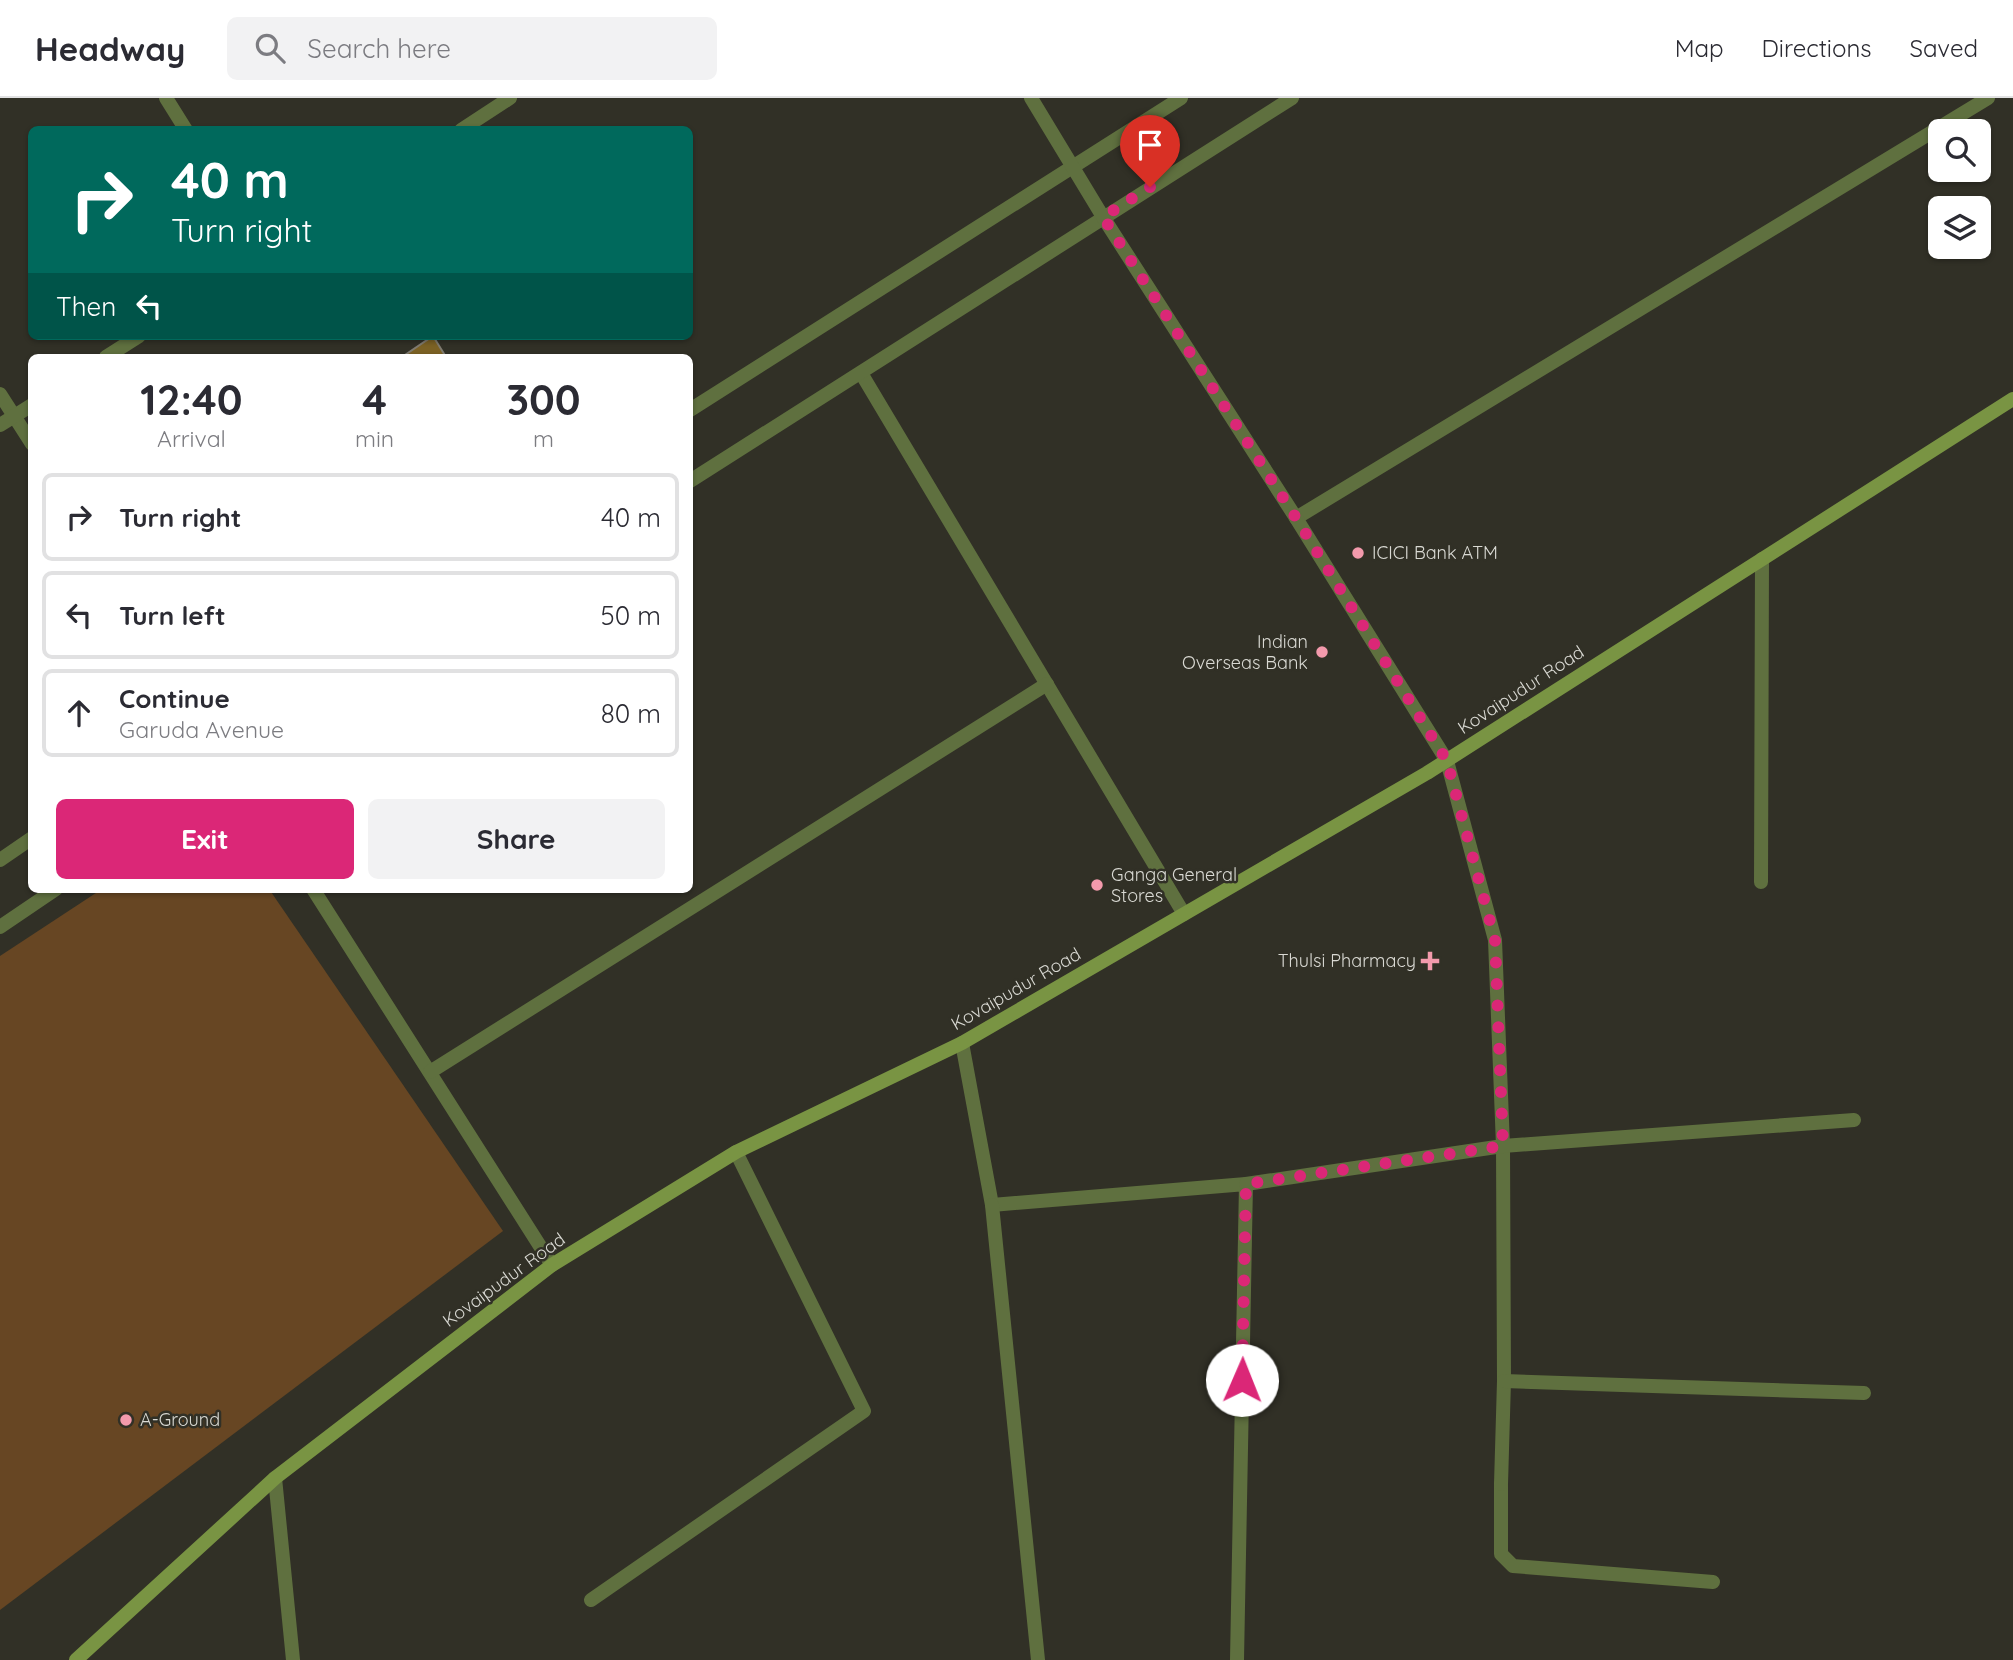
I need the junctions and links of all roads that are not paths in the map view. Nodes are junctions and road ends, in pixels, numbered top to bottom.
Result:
1 (166, 98) edge
2 (510, 98) edge
3 (1031, 98) edge
4 (1181, 98) edge
5 (1292, 98) edge
6 (1987, 98) edge
7 (184, 126) edge
8 (467, 126) edge
9 (1073, 166) junction
10 (1103, 217) junction
11 (133, 340) edge
12 (111, 354) edge
13 (861, 373) junction
14 (0, 394) edge
15 (2013, 399) edge
16 (28, 407) edge
17 (693, 409) edge
18 (14, 416) junction
19 (0, 425) edge
20 (28, 438) edge
21 (693, 479) edge
22 (1296, 518) junction
23 (1762, 559) junction
24 (1047, 684) junction
25 (1447, 761) junction
26 (28, 841) edge
27 (0, 860) edge
28 (1761, 882) dead end
29 (50, 893) edge
30 (316, 893) edge
31 (1184, 914) junction
32 (0, 927) edge
33 (962, 1043) junction
34 (430, 1072) junction
35 (1854, 1120) dead end
36 (1503, 1146) junction
37 (736, 1152) junction
38 (1246, 1184) junction
39 (992, 1205) junction
40 (552, 1265) junction
41 (1504, 1381) junction
42 (1864, 1393) dead end
43 (275, 1478) junction
44 (1713, 1582) dead end
45 (591, 1600) dead end
46 (76, 1660) edge
47 (293, 1660) edge
48 (1038, 1660) edge
49 (1237, 1660) edge

1 - 7 street
2 - 8 street
3 - 9 street
4 - 9 street
5 - 10 street
6 - 22 street
9 - 10 street
9 - 17 street
10 - 13 street
10 - 22 street
11 - 12 street
13 - 21 street
13 - 24 street
14 - 18 street
15 - 23 main road, Kovaipudur Road
16 - 18 street
18 - 19 street
18 - 20 street
22 - 25 street
23 - 25 main road, Kovaipudur Road
23 - 28 street
24 - 31 street
24 - 34 street
25 - 31 main road, Kovaipudur Road
25 - 36 street
26 - 27 street
29 - 32 street
30 - 34 street
31 - 33 main road, Kovaipudur Road
33 - 37 main road, Kovaipudur Road
33 - 39 street
34 - 40 street
35 - 36 street
36 - 38 street
36 - 41 street
37 - 40 main road, Kovaipudur Road
37 - 45 street
38 - 39 street
38 - 49 street
39 - 48 street
40 - 43 main road, Kovaipudur Road
41 - 42 street
41 - 44 street
43 - 46 main road, Kovaipudur Road
43 - 47 street

